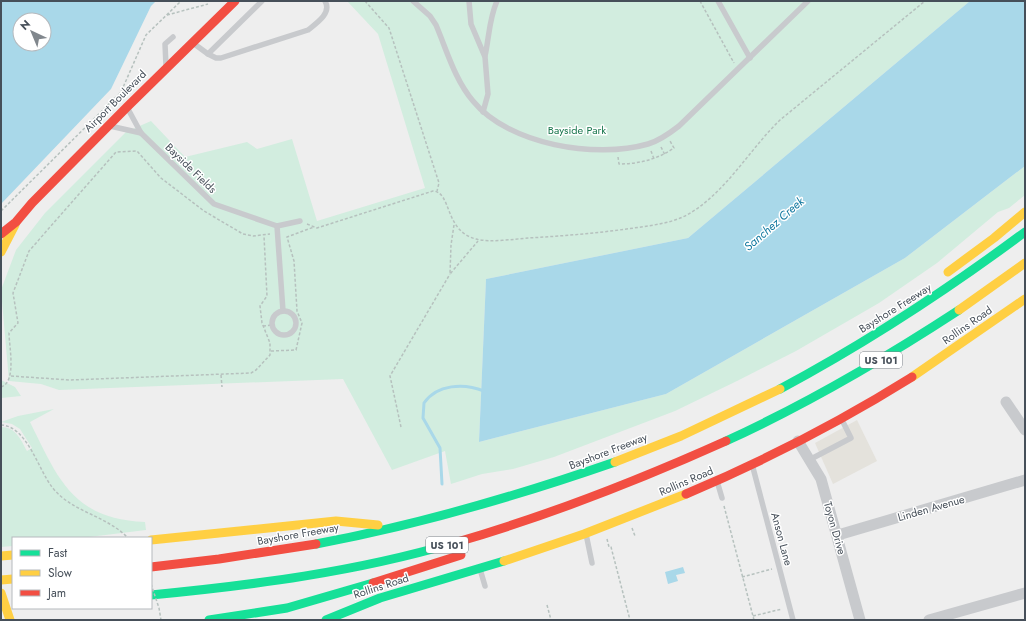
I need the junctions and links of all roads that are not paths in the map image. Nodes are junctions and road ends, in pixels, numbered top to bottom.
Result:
1 (235, 1) edge
2 (262, 1) edge
3 (325, 1) edge
4 (414, 1) edge
5 (469, 1) edge
6 (497, 1) edge
7 (718, 1) edge
8 (808, 1) edge
9 (173, 37) dead end
10 (191, 42) junction
11 (208, 54) junction
12 (485, 57) junction
13 (750, 58) junction
14 (166, 67) junction
15 (127, 107) junction
16 (483, 112) junction
17 (108, 126) junction
18 (141, 133) junction
19 (1025, 212) edge
20 (300, 221) road end
21 (16, 222) junction
22 (277, 226) junction
23 (1025, 232) edge
24 (1, 234) edge
25 (1, 252) edge
26 (1025, 263) edge
27 (943, 276) dead end
28 (931, 286) dead end
29 (1025, 299) edge
30 (283, 310) junction
31 (865, 341) junction
32 (1006, 402) dead end
33 (841, 418) junction
34 (1025, 430) edge
35 (728, 441) junction
36 (798, 441) junction
37 (809, 460) junction
38 (752, 464) junction
39 (688, 468) dead end
40 (1025, 480) edge
41 (717, 481) junction
42 (722, 498) road end
43 (396, 527) junction
44 (586, 533) junction
45 (838, 535) junction
46 (152, 540) edge
47 (467, 553) dead end
48 (12, 555) edge
49 (1, 556) edge
50 (592, 563) dead end
51 (152, 567) edge
52 (480, 568) junction
53 (12, 579) edge
54 (1, 580) edge
55 (485, 586) dead end
56 (1, 593) edge
57 (1025, 593) edge
58 (152, 595) edge
59 (12, 606) edge
60 (1, 607) edge
61 (10, 620) edge
62 (209, 620) edge
63 (326, 620) edge
64 (793, 620) edge
65 (860, 620) edge
66 (929, 620) edge

1 - 10 main road, Airport Boulevard
2 - 11 lane
3 - 11 lane
4 - 16 lane
5 - 12 lane
6 - 12 lane
7 - 13 lane
8 - 13 lane
9 - 14 lane
10 - 11 lane
10 - 14 main road, Airport Boulevard
12 - 16 lane
13 - 16 lane
14 - 15 main road, Airport Boulevard
15 - 17 main road, Airport Boulevard
15 - 18 lane, Bayside Fields
17 - 18 lane
17 - 21 main road, Airport Boulevard
18 - 22 lane, Bayside Fields
19 - 27 main road
20 - 22 lane
21 - 24 main road, Airport Boulevard
21 - 25 main road, Airport Boulevard
22 - 30 lane
23 - 31 main road, Bayshore Freeway / US 101
26 - 35 main road, US 101
28 - 31 main road
29 - 33 main road, Rollins Road
30 - 30 lane
31 - 43 main road, Bayshore Freeway / US 101
32 - 34 street
33 - 36 main road, Rollins Road
33 - 37 lane
35 - 39 main road
35 - 58 main road, US 101
36 - 37 street, Toyon Drive
36 - 38 main road, Rollins Road
37 - 45 street, Toyon Drive
38 - 41 main road, Rollins Road
38 - 64 lane, Anson Lane
40 - 45 street, Linden Avenue
41 - 42 lane
41 - 44 main road, Rollins Road
43 - 46 main road
43 - 51 main road, Bayshore Freeway / US 101
44 - 50 lane
44 - 52 main road, Rollins Road
45 - 65 street, Toyon Drive
47 - 62 main road
48 - 49 main road
52 - 55 lane
52 - 63 main road, Rollins Road
53 - 54 main road
56 - 61 main road, bridge
57 - 66 street
59 - 60 main road

